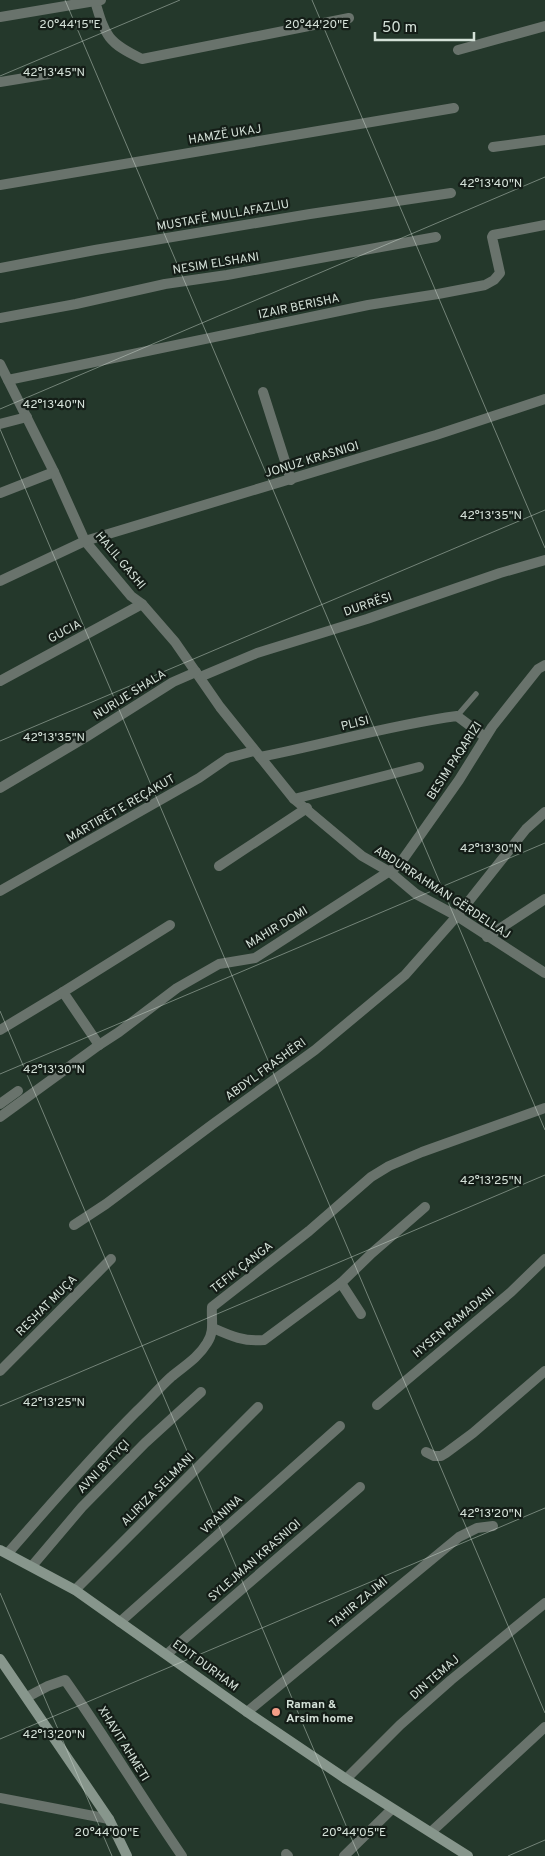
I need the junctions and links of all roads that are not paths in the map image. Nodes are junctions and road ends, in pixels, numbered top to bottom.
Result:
1 (99, 0) edge
2 (0, 17) edge
3 (350, 18) dead end
4 (545, 26) edge
5 (458, 50) dead end
6 (50, 74) dead end
7 (0, 82) edge
8 (454, 108) dead end
9 (545, 140) edge
10 (494, 147) dead end
11 (0, 185) edge
12 (451, 193) dead end
13 (545, 225) edge
14 (436, 237) dead end
15 (0, 268) edge
16 (0, 318) edge
17 (0, 364) edge
18 (8, 380) junction
19 (262, 392) dead end
20 (545, 399) edge
21 (26, 417) junction
22 (0, 424) edge
23 (54, 472) junction
24 (291, 480) junction
25 (0, 493) edge
26 (86, 541) junction
27 (545, 560) edge
28 (0, 581) edge
29 (142, 604) junction
30 (545, 665) edge
31 (198, 674) junction
32 (0, 681) edge
33 (476, 694) dead end
34 (457, 716) junction
35 (485, 736) junction
36 (257, 754) junction
37 (419, 767) dead end
38 (0, 788) edge
39 (294, 799) junction
40 (307, 808) junction
41 (545, 812) edge
42 (219, 866) dead end
43 (390, 872) junction
44 (0, 891) edge
45 (545, 899) edge
46 (456, 916) junction
47 (170, 925) dead end
48 (487, 937) junction
49 (545, 973) edge
50 (63, 992) junction
51 (0, 1030) edge
52 (99, 1045) junction
53 (18, 1091) dead end
54 (0, 1104) edge
55 (545, 1108) edge
56 (0, 1117) edge
57 (425, 1207) dead end
58 (74, 1225) dead end
59 (111, 1259) dead end
60 (543, 1265) edge
61 (341, 1283) junction
62 (360, 1314) dead end
63 (213, 1328) junction
64 (0, 1371) edge
65 (545, 1371) edge
66 (201, 1392) dead end
67 (377, 1405) dead end
68 (258, 1407) dead end
69 (340, 1426) dead end
70 (426, 1452) dead end
71 (360, 1487) dead end
72 (493, 1526) dead end
73 (4, 1551) edge
74 (32, 1566) junction
75 (75, 1590) junction
76 (545, 1602) edge
77 (120, 1622) junction
78 (167, 1654) junction
79 (0, 1659) edge
80 (27, 1697) junction
81 (247, 1712) junction
82 (545, 1727) edge
83 (346, 1779) junction
84 (0, 1798) edge
85 (392, 1808) junction
86 (109, 1819) junction
87 (431, 1832) junction
88 (127, 1856) edge
89 (182, 1856) edge
90 (344, 1856) edge
91 (468, 1856) edge

1 - 2 street
1 - 3 street
4 - 5 street
6 - 7 street
8 - 11 street, HAMZË UKAJ
9 - 10 street
12 - 15 street, MUSTAFË MULLAFAZLIU
13 - 18 street, IZAIR BERISHA
14 - 16 street, NESIM ELSHANI
17 - 18 street, HALIL GASHI
18 - 21 street, HALIL GASHI
19 - 24 street
20 - 24 street, JONUZ KRASNIQI
21 - 22 street
21 - 23 street, HALIL GASHI
23 - 25 street
23 - 26 street, HALIL GASHI
24 - 26 street, JONUZ KRASNIQI
26 - 28 street, JONUZ KRASNIQI
26 - 29 street, HALIL GASHI
27 - 31 street, DURRËSI
29 - 31 street, HALIL GASHI
29 - 32 street, GUCIA
30 - 35 street, BESIM PAQARIZI
31 - 36 street, HALIL GASHI
31 - 38 street, NURIJE SHALA
33 - 34 lane
34 - 35 street
34 - 36 street, PLISI
35 - 43 street, BESIM PAQARIZI
36 - 39 street, ABDURRAHMAN GËRDELLAJ
36 - 44 street, MARTIRËT E REÇAKUT
37 - 39 street
39 - 40 street, ABDURRAHMAN GËRDELLAJ
40 - 42 street
40 - 43 street, ABDURRAHMAN GËRDELLAJ
41 - 46 street, ABDYL FRASHËRI
43 - 46 street, ABDURRAHMAN GËRDELLAJ
43 - 52 street, MAHIR DOMI
45 - 48 street
46 - 48 street, ABDURRAHMAN GËRDELLAJ
46 - 58 street, ABDYL FRASHËRI
47 - 50 street
48 - 49 street, ABDURRAHMAN GËRDELLAJ
50 - 51 street
50 - 52 street
52 - 56 street, MAHIR DOMI
53 - 54 street
55 - 63 street, TEFIK ÇANGA
57 - 61 street
59 - 64 street, RESHAT MUÇA
60 - 67 street, HYSEN RAMADANI
61 - 62 street
61 - 63 street
63 - 73 street, TEFIK ÇANGA
65 - 70 street
66 - 74 street, AVNI BYTYÇI
68 - 75 street, ALIRIZA SELMANI
69 - 77 street, VRANINA
71 - 78 street, SYLEJMAN KRASNIQI
72 - 81 street, TAHIR ZAJMI
73 - 74 street, EDIT DURHAM
74 - 75 street, EDIT DURHAM
75 - 77 street, EDIT DURHAM
76 - 83 street, DIN TEMAJ
77 - 78 street, EDIT DURHAM
78 - 81 street, EDIT DURHAM
79 - 80 street
80 - 86 street
80 - 89 street, XHAVIT AHMETI
81 - 83 street, EDIT DURHAM
82 - 87 street
83 - 85 street, EDIT DURHAM
84 - 86 street
85 - 87 street, EDIT DURHAM
85 - 90 street
86 - 88 street
87 - 91 street, EDIT DURHAM

